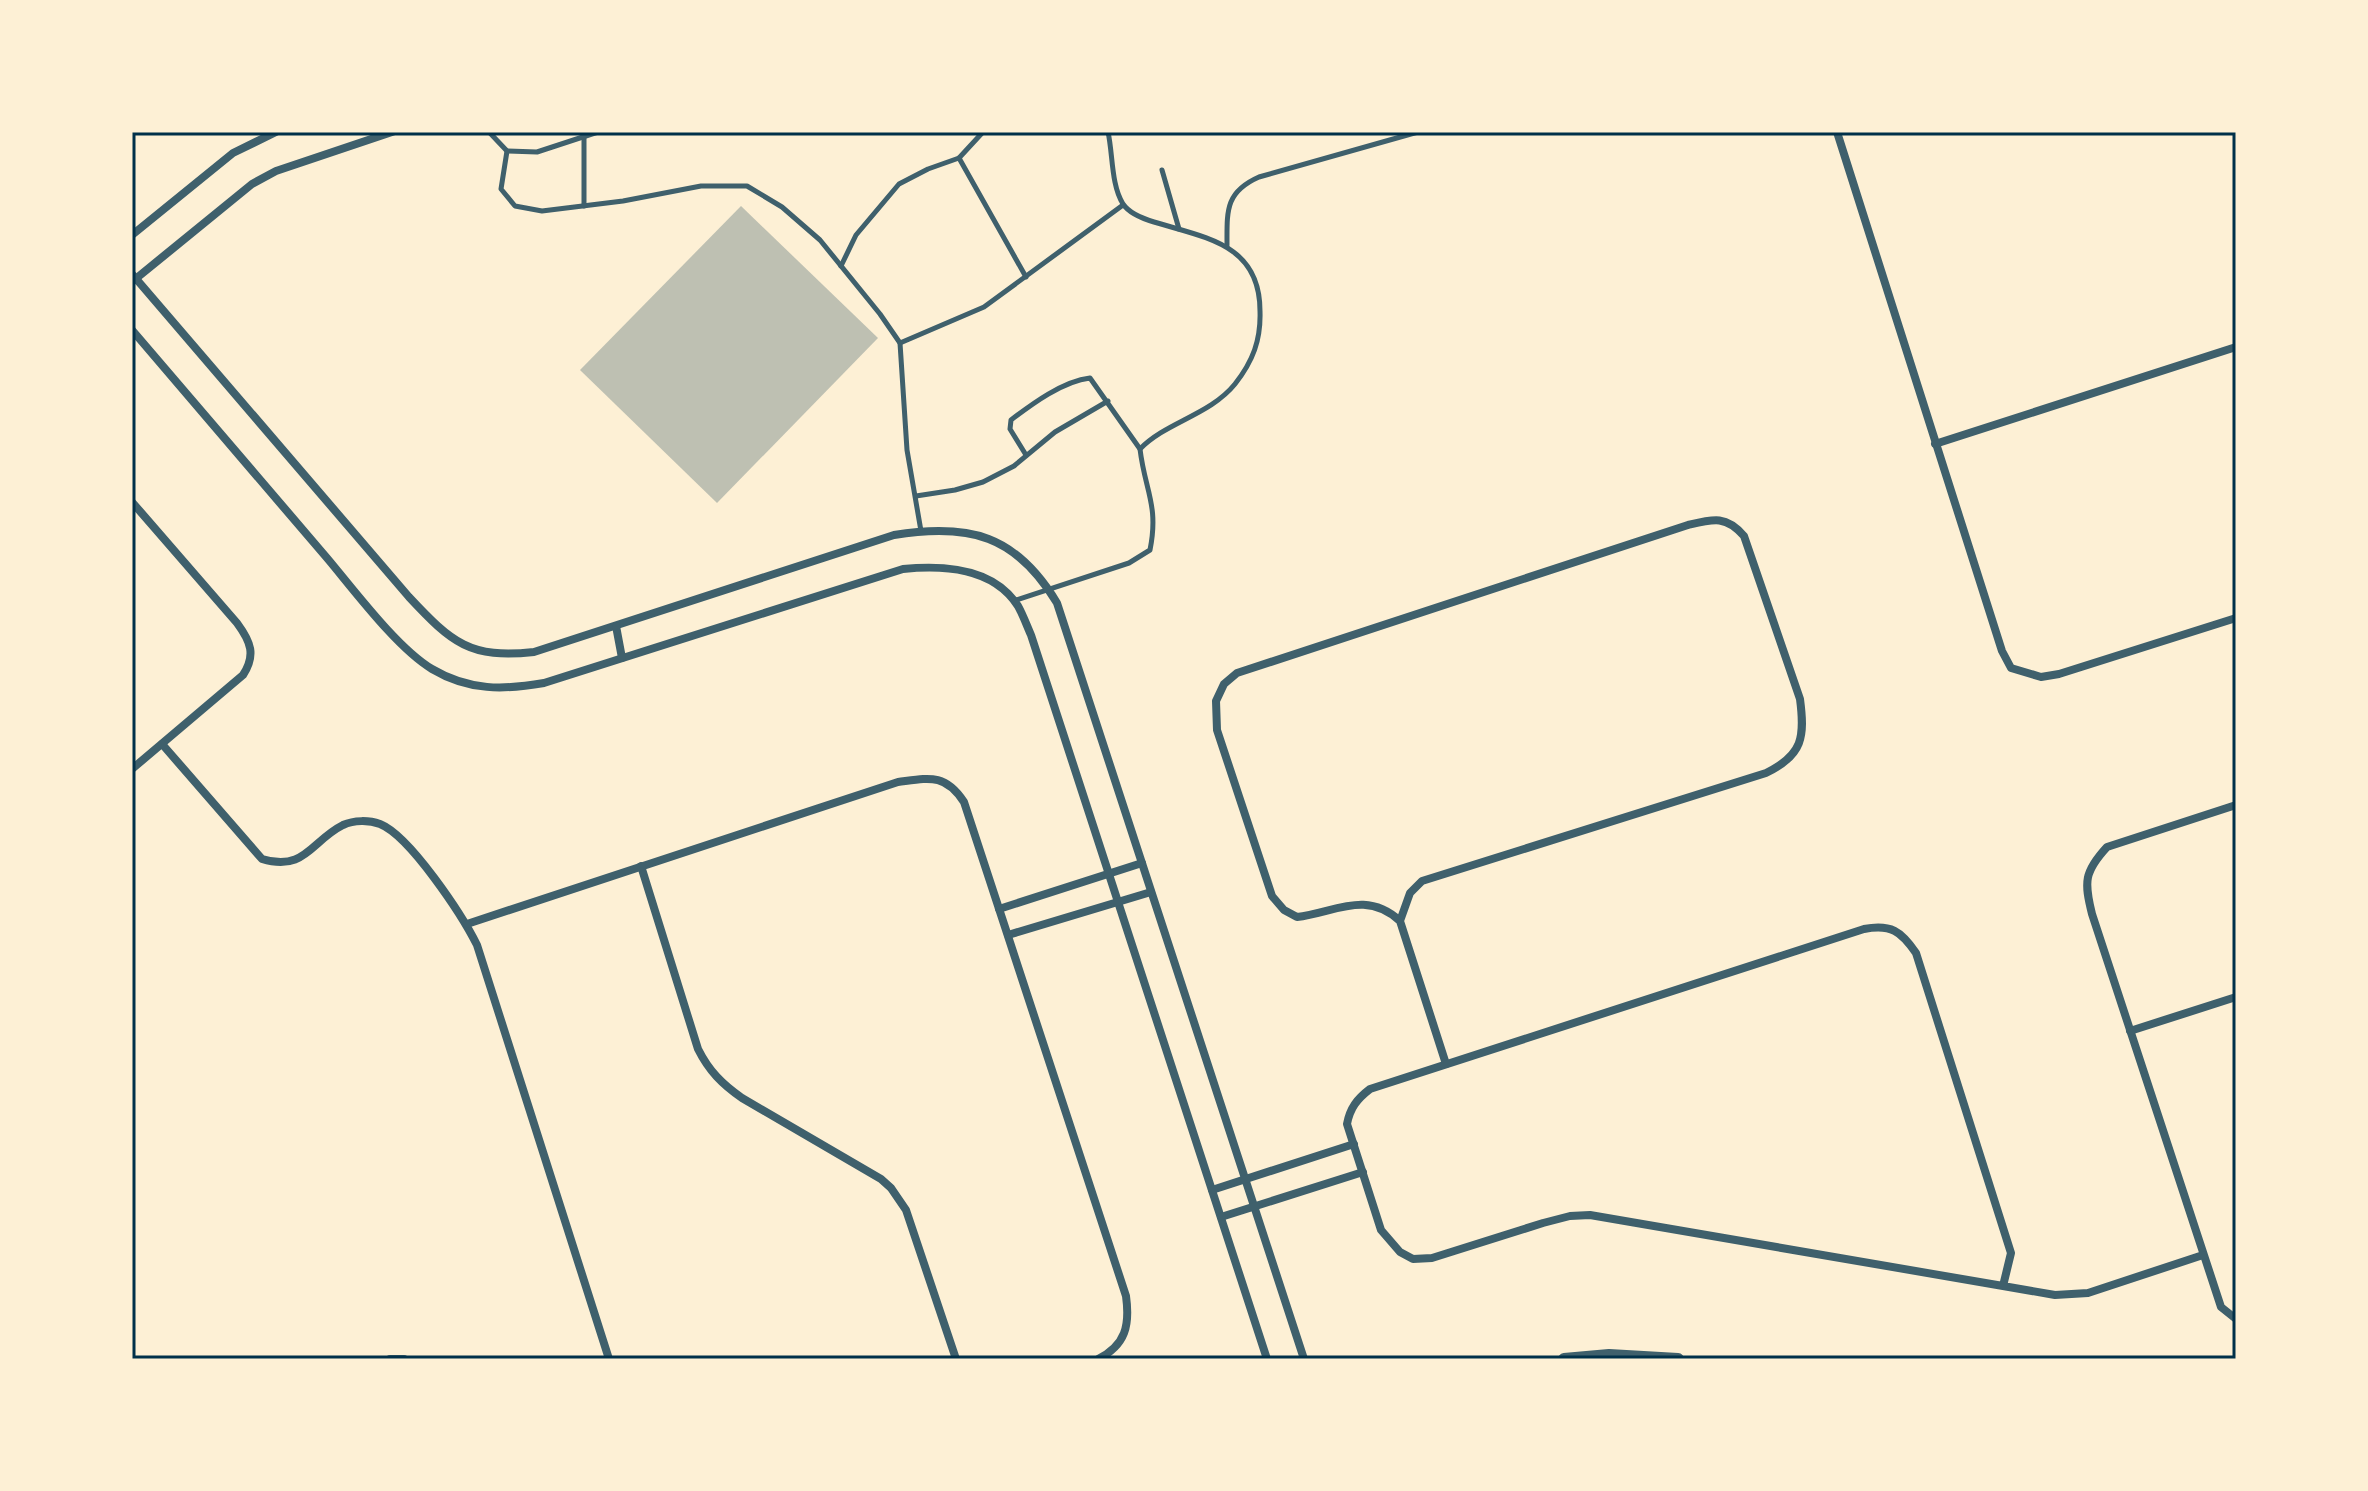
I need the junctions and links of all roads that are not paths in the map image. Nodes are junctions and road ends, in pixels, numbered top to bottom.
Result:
1 (276, 132) edge
2 (392, 132) edge
3 (489, 132) edge
4 (598, 132) edge
5 (983, 132) edge
6 (1108, 132) edge
7 (1418, 132) edge
8 (1837, 132) edge
9 (1410, 133) edge
10 (584, 136) junction
11 (507, 151) junction
12 (959, 158) junction
13 (1162, 170) dead end
14 (1123, 205) junction
15 (584, 206) junction
16 (1179, 229) junction
17 (132, 235) edge
18 (1227, 245) junction
19 (841, 266) junction
20 (1026, 277) junction
21 (133, 278) edge
22 (132, 330) edge
23 (900, 343) junction
24 (2236, 347) edge
25 (1108, 401) junction
26 (1935, 444) junction
27 (1140, 449) junction
28 (1026, 455) junction
29 (916, 496) junction
30 (132, 502) edge
31 (921, 531) junction
32 (1049, 591) junction
33 (1013, 601) junction
34 (2236, 618) edge
35 (616, 626) junction
36 (622, 658) junction
37 (162, 744) junction
38 (132, 769) edge
39 (2236, 805) edge
40 (1142, 863) junction
41 (641, 866) junction
42 (1109, 874) junction
43 (1151, 892) junction
44 (1118, 902) junction
45 (999, 909) junction
46 (1400, 921) junction
47 (467, 924) junction
48 (1008, 935) junction
49 (2236, 997) edge
50 (2130, 1031) junction
51 (1446, 1064) junction
52 (1354, 1144) junction
53 (1363, 1172) junction
54 (1245, 1179) junction
55 (1212, 1190) junction
56 (1254, 1207) junction
57 (1221, 1217) junction
58 (2203, 1255) junction
59 (2003, 1286) junction
60 (2236, 1319) edge
61 (390, 1359) edge
62 (404, 1359) edge
63 (609, 1359) edge
64 (956, 1359) edge
65 (1098, 1359) edge
66 (1267, 1359) edge
67 (1304, 1359) edge
68 (1564, 1359) edge
69 (1678, 1359) edge

1 - 17 street
2 - 21 street
3 - 11 lane
4 - 10 lane
5 - 12 lane
6 - 14 lane
7 - 9 lane
8 - 26 street
9 - 18 lane
10 - 11 lane
10 - 15 lane
11 - 15 lane
12 - 19 lane
12 - 20 lane
13 - 16 lane
14 - 16 lane
14 - 20 lane
15 - 19 lane
16 - 18 lane
18 - 27 lane
19 - 23 lane
20 - 23 lane
21 - 35 street
22 - 36 street
23 - 29 lane
24 - 26 street
25 - 27 lane
25 - 28 lane
25 - 28 lane
26 - 34 street
27 - 32 lane
28 - 29 lane
29 - 31 lane
30 - 37 street
31 - 32 street
31 - 35 street
32 - 33 lane
32 - 40 street
33 - 36 street
33 - 42 street
35 - 36 street
37 - 38 street
37 - 47 street
39 - 50 street
40 - 42 street
40 - 43 street
41 - 45 street
41 - 47 street
41 - 64 street
42 - 44 street
42 - 45 street
43 - 44 street
43 - 54 street
44 - 48 street
44 - 55 street
45 - 48 street
46 - 46 street
46 - 51 street
47 - 63 street
48 - 65 street
49 - 50 street
50 - 58 street
51 - 52 street
51 - 59 street
52 - 53 street
52 - 54 street
53 - 56 street
53 - 59 street
54 - 55 street
54 - 56 street
55 - 57 street
56 - 57 street
56 - 67 street
57 - 66 street
58 - 59 street
58 - 60 street
61 - 62 street
68 - 69 street

